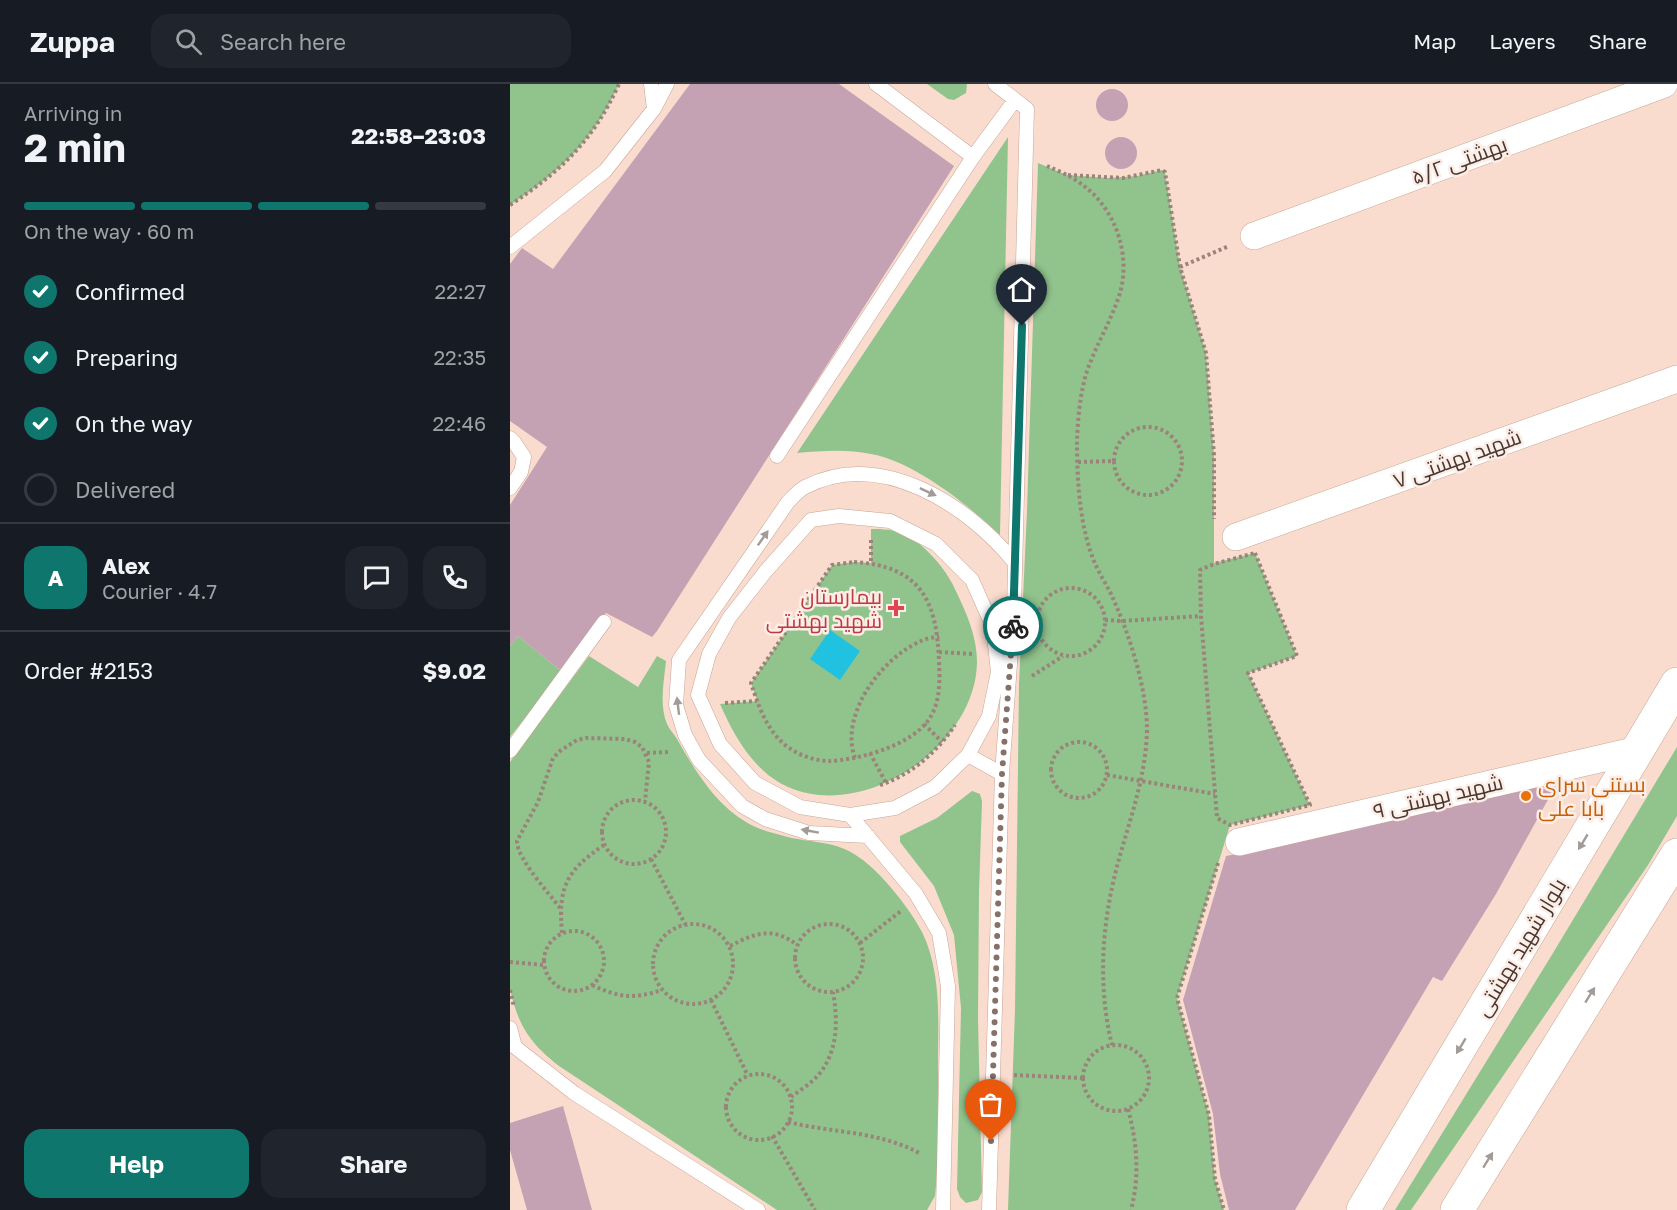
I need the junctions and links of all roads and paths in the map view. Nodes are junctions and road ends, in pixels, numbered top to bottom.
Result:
1 (619, 84) edge
2 (651, 84) edge
3 (667, 84) edge
4 (876, 84) edge
5 (995, 84) edge
6 (1665, 84) edge
7 (1015, 100) junction
8 (654, 110) junction
9 (974, 157) junction
10 (1038, 163) dead end
11 (1067, 175) junction
12 (510, 205) edge
13 (1254, 236) joint
14 (510, 247) edge
15 (1180, 267) junction
16 (1677, 379) edge
17 (510, 438) edge
18 (777, 456) dead end
19 (1114, 461) junction
20 (1078, 462) junction
21 (510, 488) edge
22 (1214, 520) dead end
23 (871, 529) dead end
24 (1236, 537) dead end
25 (1214, 553) dead end
26 (871, 563) junction
27 (1015, 564) junction
28 (1214, 564) junction
29 (1014, 609) junction
30 (1201, 616) junction
31 (1105, 620) junction
32 (1122, 621) junction
33 (604, 622) dead end
34 (993, 627) junction
35 (939, 636) junction
36 (975, 647) dead end
37 (939, 652) junction
38 (1064, 655) junction
39 (1028, 678) dead end
40 (1677, 684) edge
41 (757, 701) junction
42 (720, 704) dead end
43 (959, 719) dead end
44 (924, 724) junction
45 (942, 742) junction
46 (1638, 750) junction
47 (510, 751) edge
48 (674, 751) dead end
49 (647, 753) junction
50 (870, 753) junction
51 (968, 755) junction
52 (855, 758) junction
53 (1002, 774) junction
54 (1107, 775) junction
55 (1141, 782) junction
56 (886, 783) junction
57 (876, 786) dead end
58 (1215, 795) junction
59 (645, 801) junction
60 (850, 815) junction
61 (868, 836) junction
62 (1229, 840) junction
63 (604, 845) junction
64 (1677, 855) edge
65 (651, 860) junction
66 (906, 907) dead end
67 (560, 908) junction
68 (685, 924) junction
69 (562, 933) junction
70 (860, 943) junction
71 (797, 945) junction
72 (730, 946) junction
73 (510, 962) edge
74 (544, 965) junction
75 (592, 985) junction
76 (662, 990) junction
77 (833, 992) junction
78 (711, 1000) junction
79 (510, 1028) edge
80 (1112, 1046) junction
81 (1012, 1075) dead end
82 (748, 1076) junction
83 (1082, 1078) junction
84 (791, 1097) junction
85 (1128, 1109) junction
86 (788, 1122) junction
87 (772, 1136) junction
88 (923, 1155) dead end
89 (758, 1210) edge
90 (815, 1210) edge
91 (943, 1210) edge
92 (989, 1210) edge
93 (1131, 1210) edge
94 (1224, 1210) edge
95 (1363, 1210) edge
96 (1457, 1210) edge

1 - 12 path
2 - 8 lane
3 - 8 lane
4 - 9 lane
5 - 7 lane
6 - 13 street, بهشتی ۵/۲
7 - 9 lane
7 - 27 lane
8 - 14 lane
9 - 18 lane
10 - 11 path
11 - 15 path
11 - 20 path
13 - 15 path
15 - 22 path
16 - 24 street, شهید بهشتی ۷
17 - 21 lane
19 - 19 path
19 - 20 path
20 - 32 path
23 - 26 path
25 - 28 path
26 - 35 path
26 - 41 path
27 - 29 lane
61 -> 27 lane
28 - 30 path
28 - 62 path
29 - 34 lane
29 - 53 lane
30 - 32 path
30 - 58 path
31 - 32 path
31 - 38 path
31 - 38 path
32 - 55 path
33 - 47 lane
34 - 51 lane
34 - 60 lane
35 - 37 path
35 - 52 path
36 - 37 path
37 - 44 path
38 - 39 path
40 - 46 main road, بلوار شهید بهشتی
41 - 42 path
41 - 52 path
43 - 45 path
44 - 45 path
44 - 50 path
45 - 56 path
46 - 62 street, شهید بهشتی ۹
46 -> 95 main road, بلوار شهید بهشتی
48 - 49 path
49 - 59 path
49 - 67 path
50 - 52 path
50 - 56 path
51 - 53 lane
51 - 60 lane
53 - 92 lane
54 - 54 path
54 - 55 path
55 - 58 path
55 - 80 path
56 - 57 path
58 - 62 path
59 - 63 path
59 - 65 path
60 - 61 lane
61 - 91 lane
62 - 94 path
63 - 65 path
63 - 67 path
96 -> 64 main road
65 - 68 path
66 - 70 path
67 - 69 path
68 - 72 path
68 - 76 path
69 - 74 path
69 - 75 path
70 - 71 path
70 - 77 path
71 - 72 path
71 - 77 path
72 - 78 path
73 - 74 path
74 - 75 path
75 - 76 path
76 - 78 path
77 - 84 path
78 - 82 path
79 - 89 lane
80 - 83 path
80 - 85 path
81 - 83 path
82 - 84 path
82 - 87 path
83 - 85 path
84 - 86 path
85 - 93 path
86 - 87 path
86 - 88 path
87 - 90 path

